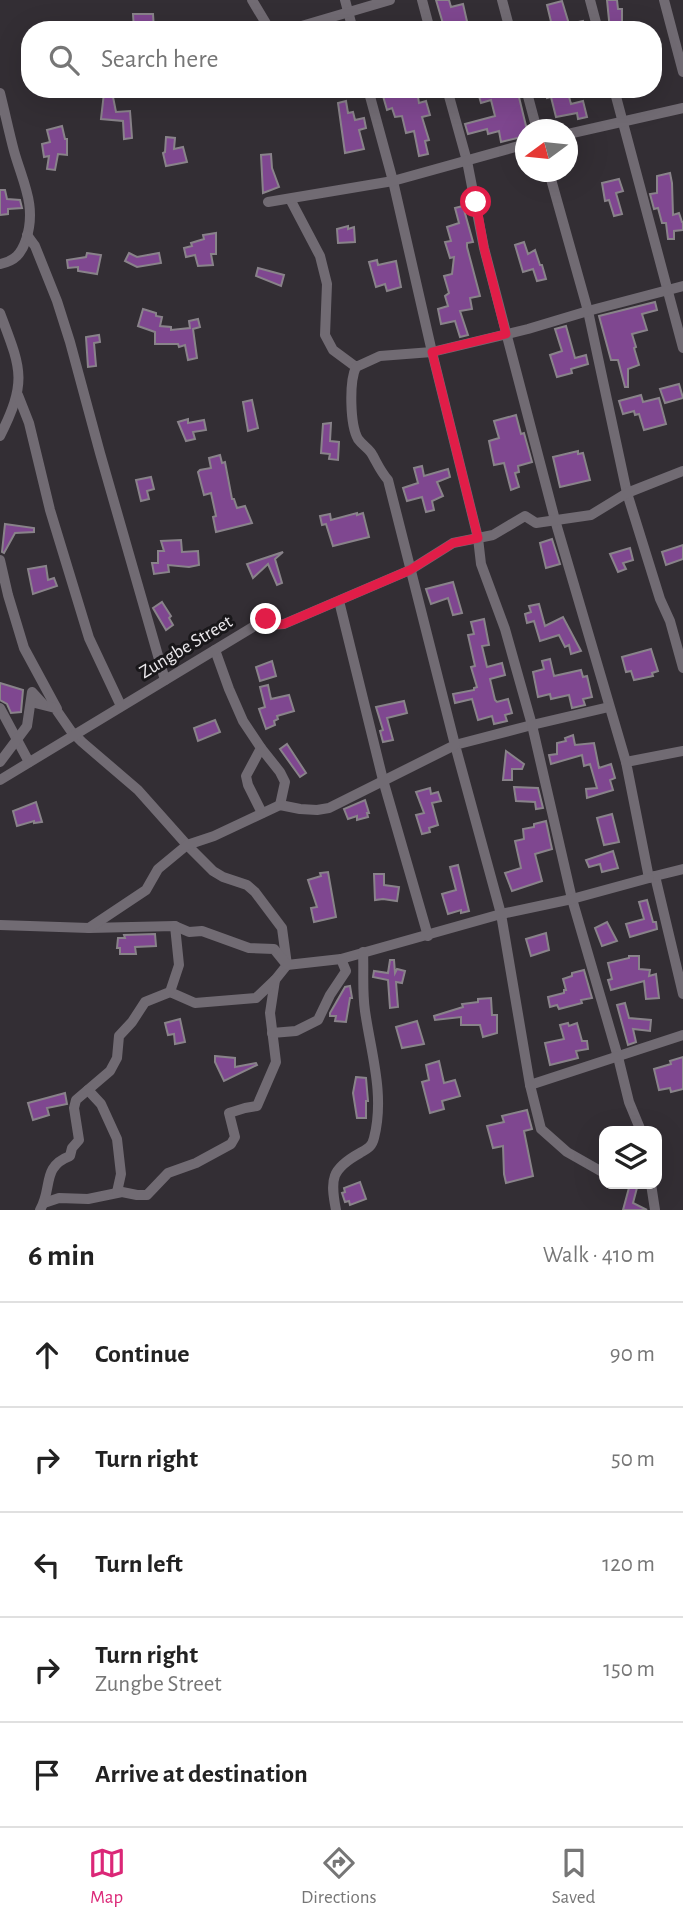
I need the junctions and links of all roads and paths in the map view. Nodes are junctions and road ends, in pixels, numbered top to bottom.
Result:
1 (251, 0) edge
2 (345, 0) edge
3 (390, 0) edge
4 (422, 0) edge
5 (502, 0) edge
6 (590, 0) edge
7 (664, 0) edge
8 (348, 12) junction
9 (264, 21) edge
10 (318, 21) edge
11 (350, 21) edge
12 (428, 21) edge
13 (508, 21) edge
14 (596, 21) edge
15 (683, 72) edge
16 (0, 93) edge
17 (370, 98) edge
18 (450, 98) edge
19 (528, 98) edge
20 (617, 98) edge
21 (683, 108) edge
22 (534, 119) edge
23 (623, 120) junction
24 (578, 131) edge
25 (515, 147) edge
26 (467, 161) junction
27 (393, 181) junction
28 (552, 182) edge
29 (290, 199) junction
30 (268, 202) dead end
31 (27, 235) junction
32 (0, 264) edge
33 (683, 286) edge
34 (668, 290) junction
35 (588, 311) junction
36 (0, 313) edge
37 (506, 334) junction
38 (683, 348) edge
39 (432, 352) junction
40 (356, 367) junction
41 (18, 395) junction
42 (0, 436) edge
43 (683, 471) edge
44 (627, 493) junction
45 (555, 520) junction
46 (478, 538) junction
47 (0, 561) edge
48 (410, 570) junction
49 (340, 605) dead end
50 (215, 650) junction
51 (683, 668) edge
52 (166, 680) junction
53 (31, 702) junction
54 (121, 706) junction
55 (609, 707) junction
56 (0, 708) edge
57 (532, 724) junction
58 (72, 736) junction
59 (455, 745) junction
60 (261, 748) junction
61 (683, 751) edge
62 (0, 762) edge
63 (29, 762) junction
64 (626, 762) junction
65 (0, 780) edge
66 (383, 780) junction
67 (281, 805) junction
68 (262, 813) junction
69 (187, 845) junction
70 (683, 869) edge
71 (652, 877) junction
72 (572, 899) junction
73 (501, 914) junction
74 (0, 925) edge
75 (175, 926) junction
76 (89, 928) junction
77 (428, 936) junction
78 (363, 951) junction
79 (341, 959) junction
80 (287, 965) junction
81 (275, 980) junction
82 (170, 992) junction
83 (683, 994) edge
84 (272, 1032) junction
85 (683, 1035) edge
86 (618, 1057) junction
87 (530, 1085) junction
88 (88, 1090) junction
89 (639, 1126) edge
90 (599, 1170) edge
91 (652, 1189) edge
92 (117, 1192) junction
93 (42, 1206) edge
94 (336, 1210) edge
95 (655, 1210) edge

1 - 9 street
2 - 8 street
3 - 8 street
4 - 12 street
5 - 13 street
6 - 14 street
7 - 15 street
8 - 10 street
8 - 11 street
16 - 31 street
17 - 27 street
18 - 26 street
19 - 22 street
20 - 23 street
21 - 23 street
23 - 24 street
23 - 34 street
25 - 26 street
26 - 27 street
26 - 37 street
27 - 29 street
27 - 39 street
28 - 35 street
29 - 30 street
29 - 40 street
31 - 32 street
31 - 52 street
33 - 34 street
34 - 35 street
34 - 38 street
35 - 37 street
35 - 44 street
36 - 41 street
37 - 39 street
37 - 45 street
39 - 40 street
39 - 46 street
40 - 48 street
41 - 42 street
41 - 54 street
43 - 44 street, Zungbe Street
44 - 45 street, Zungbe Street
44 - 51 street
45 - 46 street, Zungbe Street
45 - 55 street
46 - 48 street, Zungbe Street
46 - 57 street
47 - 58 street
48 - 50 street, Zungbe Street
48 - 59 street
49 - 66 street
50 - 52 street, Zungbe Street
50 - 60 street
52 - 54 street, Zungbe Street
53 - 58 street
53 - 62 street
53 - 69 street
54 - 58 street, Zungbe Street
55 - 57 street
55 - 64 street
56 - 63 street
57 - 59 street
57 - 72 street
58 - 63 street, Zungbe Street
59 - 66 street
59 - 73 street
60 - 67 street
60 - 68 street
61 - 64 street
63 - 65 street, Zungbe Street
64 - 71 street
66 - 67 street
66 - 77 street
67 - 68 street
68 - 69 street
69 - 76 street
69 - 80 street
70 - 71 street
71 - 72 street
71 - 83 street
72 - 73 street
72 - 86 street
73 - 77 street
73 - 87 street
74 - 76 street
75 - 76 street
75 - 80 street
75 - 82 street
77 - 78 street
78 - 79 street
78 - 94 street
79 - 80 street
79 - 84 street
80 - 81 street
81 - 82 street
81 - 84 street
82 - 88 street
84 - 92 street
85 - 86 street
86 - 87 street
86 - 89 street
87 - 90 street
88 - 92 street
88 - 93 street
91 - 95 street
92 - 93 street

